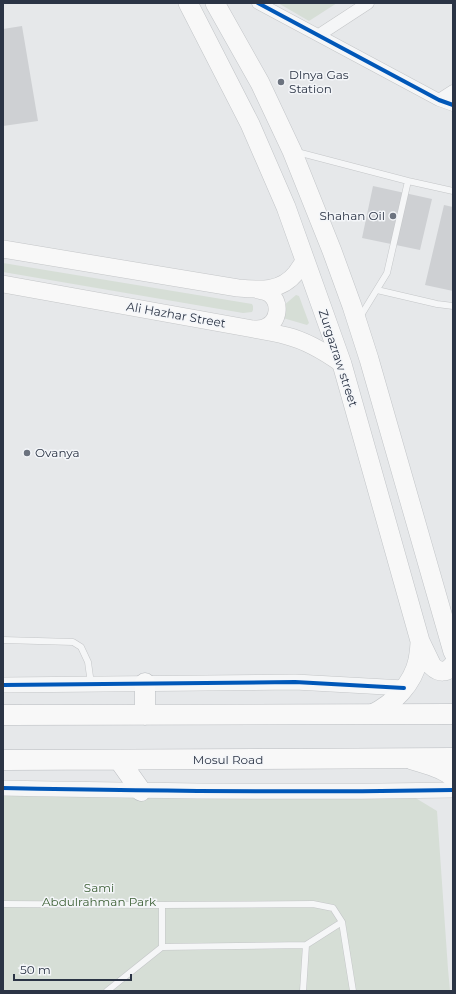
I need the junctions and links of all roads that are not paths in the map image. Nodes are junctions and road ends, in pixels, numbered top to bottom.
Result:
1 (188, 3) edge
2 (215, 3) edge
3 (258, 3) edge
4 (368, 3) edge
5 (319, 35) junction
6 (453, 91) edge
7 (439, 100) junction
8 (453, 105) edge
9 (292, 151) junction
10 (408, 180) junction
11 (453, 191) edge
12 (3, 249) edge
13 (305, 260) junction
14 (3, 284) edge
15 (258, 290) junction
16 (377, 290) junction
17 (453, 306) edge
18 (357, 322) junction
19 (254, 329) junction
20 (342, 364) junction
21 (3, 640) edge
22 (420, 641) junction
23 (453, 652) edge
24 (453, 666) edge
25 (91, 684) junction
26 (145, 684) junction
27 (3, 685) edge
28 (404, 688) junction
29 (372, 714) junction
30 (453, 714) edge
31 (3, 715) edge
32 (145, 715) junction
33 (453, 758) edge
34 (406, 759) junction
35 (3, 760) edge
36 (119, 760) junction
37 (453, 778) edge
38 (3, 788) edge
39 (453, 790) edge
40 (141, 791) junction
41 (3, 904) edge
42 (162, 905) junction
43 (342, 922) junction
44 (306, 945) junction
45 (162, 947) junction
46 (107, 991) edge
47 (303, 991) edge
48 (353, 991) edge

1 - 13 main road, Zurgazraw street
2 - 9 main road
3 - 5 street
4 - 5 street
5 - 7 street
6 - 7 street
7 - 8 street
9 - 10 lane
9 - 18 main road
10 - 11 lane
10 - 16 lane
12 - 15 main road
13 - 15 main road
13 - 20 main road, Zurgazraw street
14 - 19 main road, Ali Hazhar Street
15 - 19 main road
16 - 17 lane
16 - 18 lane
18 - 23 main road
19 - 20 main road, Ali Hazhar Street
20 - 22 main road, Zurgazraw street
21 - 25 lane
22 - 24 main road
22 - 28 main road, Zurgazraw street
25 - 26 street
25 - 27 street
26 - 28 street
26 - 32 highway
28 - 29 main road, Zurgazraw street
29 - 30 highway
29 - 32 highway
31 - 32 highway
33 - 34 highway, Mosul Road
34 - 36 highway, Mosul Road
34 - 37 main road
35 - 36 highway, Mosul Road
36 - 40 highway
38 - 40 street
39 - 40 street
41 - 42 lane
42 - 43 lane
42 - 45 lane
43 - 44 lane
43 - 48 lane
44 - 45 lane
44 - 47 lane
45 - 46 lane

